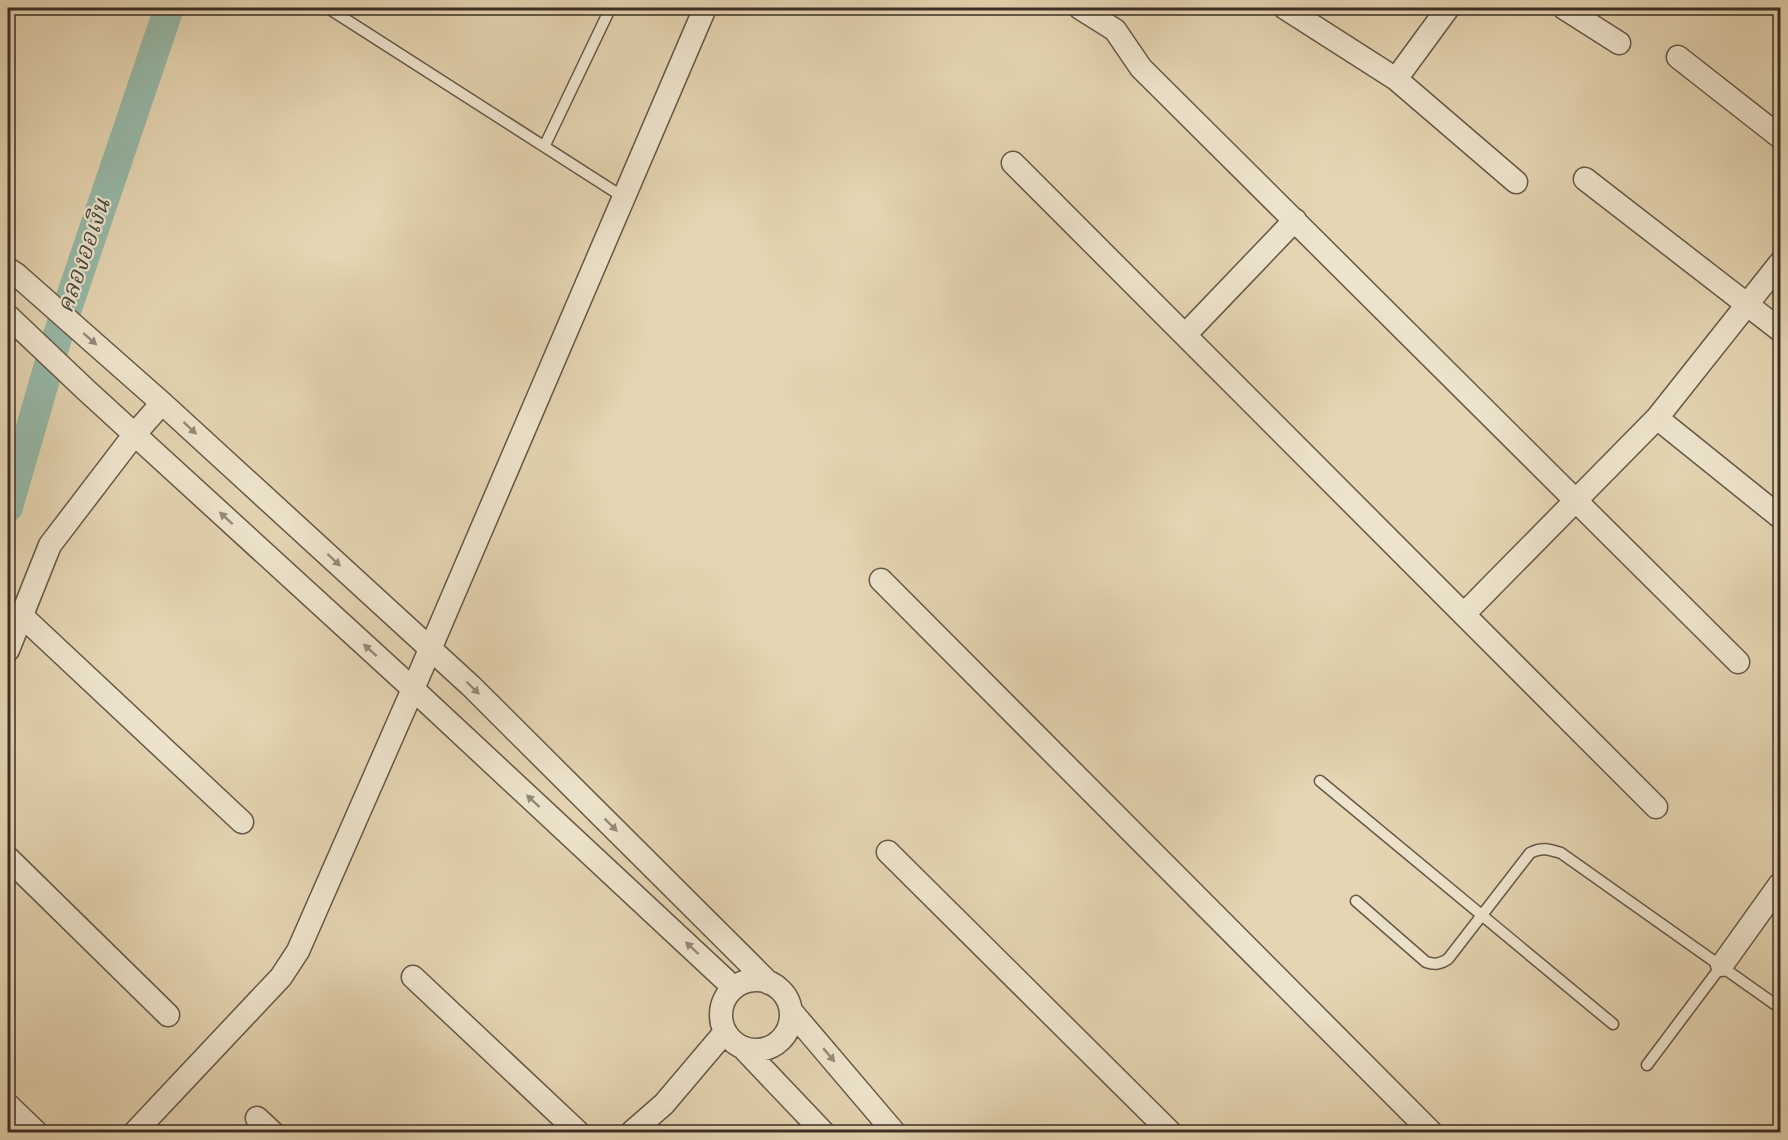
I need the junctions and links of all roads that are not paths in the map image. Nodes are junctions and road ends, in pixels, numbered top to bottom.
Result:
1 (328, 8) edge
2 (705, 8) edge
3 (1080, 8) edge
4 (1285, 8) edge
5 (1448, 8) edge
6 (1564, 8) edge
7 (608, 13) dead end
8 (1618, 42) dead end
9 (1678, 57) dead end
10 (1396, 79) junction
11 (1780, 137) edge
12 (545, 145) junction
13 (1013, 163) dead end
14 (1584, 179) dead end
15 (1516, 182) dead end
16 (623, 197) junction
17 (1295, 220) junction
18 (1780, 263) edge
19 (8, 269) edge
20 (1749, 304) junction
21 (9, 317) edge
22 (1780, 330) edge
23 (1185, 335) junction
24 (162, 403) junction
25 (1658, 418) junction
26 (134, 435) junction
27 (1575, 501) junction
28 (1780, 517) edge
29 (880, 580) dead end
30 (1464, 614) junction
31 (22, 616) junction
32 (430, 648) junction
33 (8, 650) edge
34 (1737, 662) dead end
35 (413, 689) junction
36 (1320, 781) dead end
37 (1656, 807) dead end
38 (242, 822) dead end
39 (888, 852) dead end
40 (8, 858) edge
41 (1780, 884) edge
42 (1356, 901) dead end
43 (1481, 914) junction
44 (1722, 965) junction
45 (413, 977) dead end
46 (769, 983) junction
47 (734, 988) junction
48 (1780, 1008) edge
49 (791, 1011) junction
50 (168, 1015) dead end
51 (1613, 1024) dead end
52 (725, 1032) junction
53 (743, 1048) junction
54 (1647, 1065) dead end
55 (8, 1105) edge
56 (36, 1132) edge
57 (135, 1132) edge
58 (578, 1132) edge
59 (632, 1132) edge
60 (823, 1132) edge
61 (894, 1132) edge
62 (1170, 1132) edge
63 (1431, 1132) edge

1 - 12 lane
2 - 16 street
3 - 17 street
4 - 10 street
5 - 10 street
6 - 8 street
7 - 12 lane
9 - 11 street
10 - 15 street
12 - 16 lane
13 - 23 street
14 - 20 street
16 - 32 street
17 - 23 street
17 - 27 street
18 - 20 street
19 -> 24 street
20 - 22 street
20 - 25 street
21 - 26 street
23 - 30 street
24 - 26 street
24 -> 32 street
25 - 27 street
25 - 28 street
26 - 31 street
35 -> 26 street
27 - 30 street
27 - 34 street
29 - 63 street
30 - 37 street
31 - 33 street
31 - 38 street
32 - 35 street
32 -> 46 street
47 -> 35 street
35 - 57 street
36 - 43 lane
39 - 62 street
40 - 50 street
41 - 44 street
42 - 43 lane
43 - 44 lane
43 - 51 lane
44 - 48 lane
44 - 54 lane
45 - 58 street
46 - 47 street
46 - 49 street
47 - 52 street
49 - 53 street
49 -> 61 street
52 - 53 street
52 - 59 street
53 - 60 street
55 - 56 street

